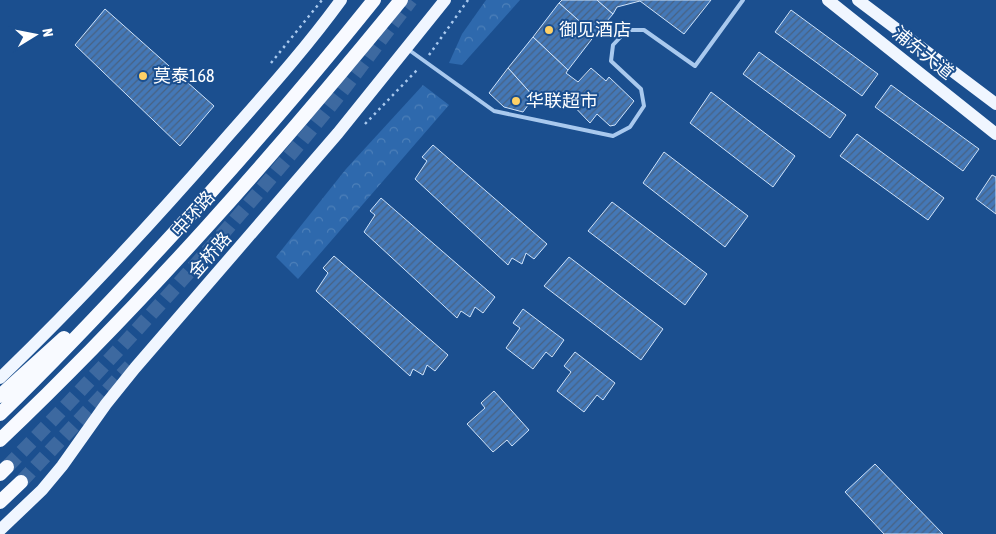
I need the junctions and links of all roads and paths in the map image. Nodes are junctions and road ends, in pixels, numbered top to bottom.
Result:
1 (341, 0) edge
2 (374, 0) edge
3 (401, 0) edge
4 (445, 0) edge
5 (743, 0) edge
6 (828, 0) edge
7 (858, 0) edge
8 (407, 48) junction
9 (996, 104) edge
10 (996, 134) edge
11 (154, 254) junction
12 (0, 378) edge
13 (0, 396) edge
14 (0, 414) edge
15 (0, 440) edge
16 (21, 482) tunnel mouth
17 (0, 502) edge
18 (0, 530) edge

1 - 12 main road
2 - 11 highway
3 - 15 highway, 中环路
4 - 8 main road, 金桥路
5 - 8 lane
6 - 10 main road, 浦东大道
7 - 9 main road, 浦东大道
8 - 18 main road, 金桥路
11 - 13 highway
11 - 14 highway
16 - 17 highway

